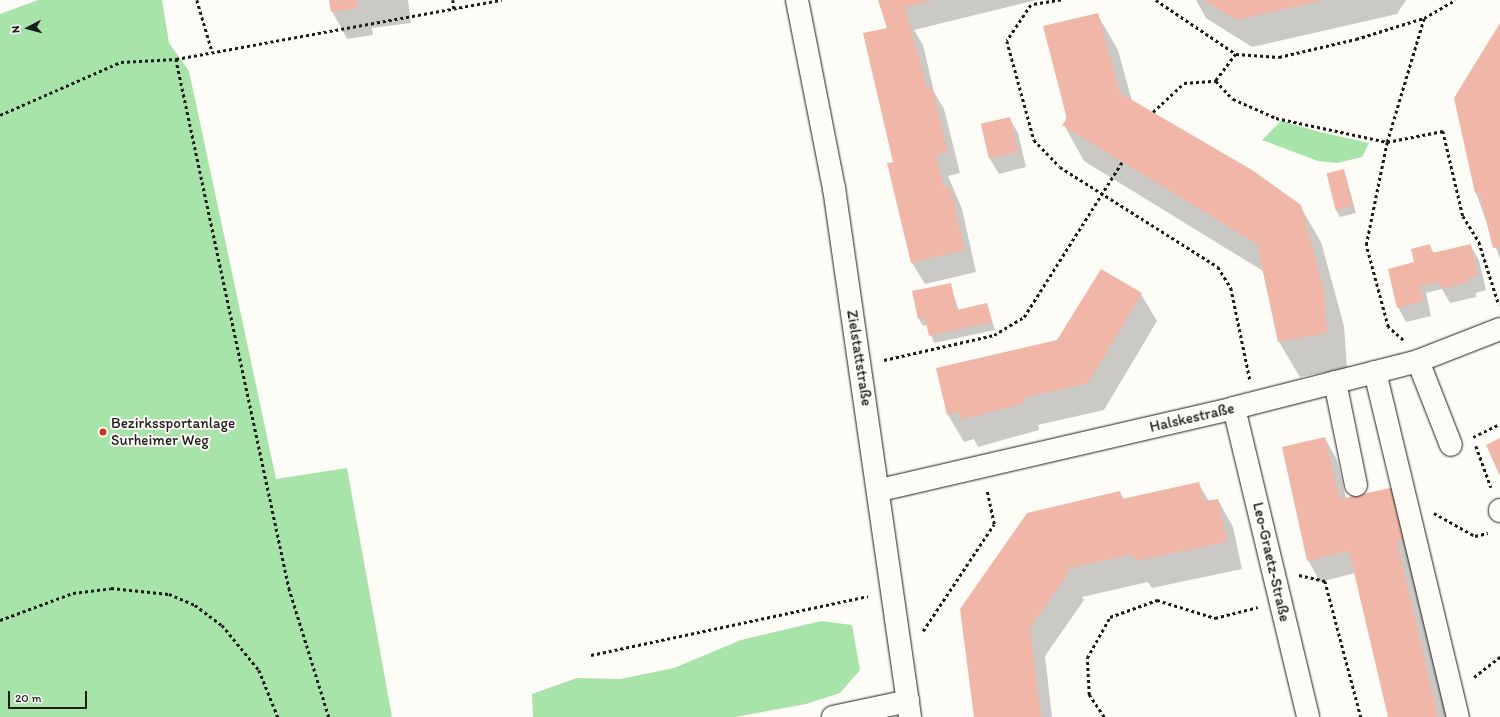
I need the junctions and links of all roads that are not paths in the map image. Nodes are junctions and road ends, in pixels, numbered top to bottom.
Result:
1 (797, 0) edge
2 (1500, 329) edge
3 (1423, 359) junction
4 (1375, 372) junction
5 (1335, 382) junction
6 (1243, 406) junction
7 (1451, 445) dead end
8 (1356, 485) dead end
9 (880, 490) junction
10 (909, 709) edge
11 (1306, 716) edge
12 (833, 717) edge
13 (1458, 717) edge

1 - 9 street, Zielstattstraße
2 - 3 street, Halskestraße
3 - 4 street, Halskestraße
3 - 7 street
4 - 5 street, Halskestraße
4 - 13 street
5 - 6 street, Halskestraße
5 - 8 street
6 - 9 street, Halskestraße
6 - 11 street, Leo-Graetz-Straße
9 - 10 street, Zielstattstraße
10 - 12 street

